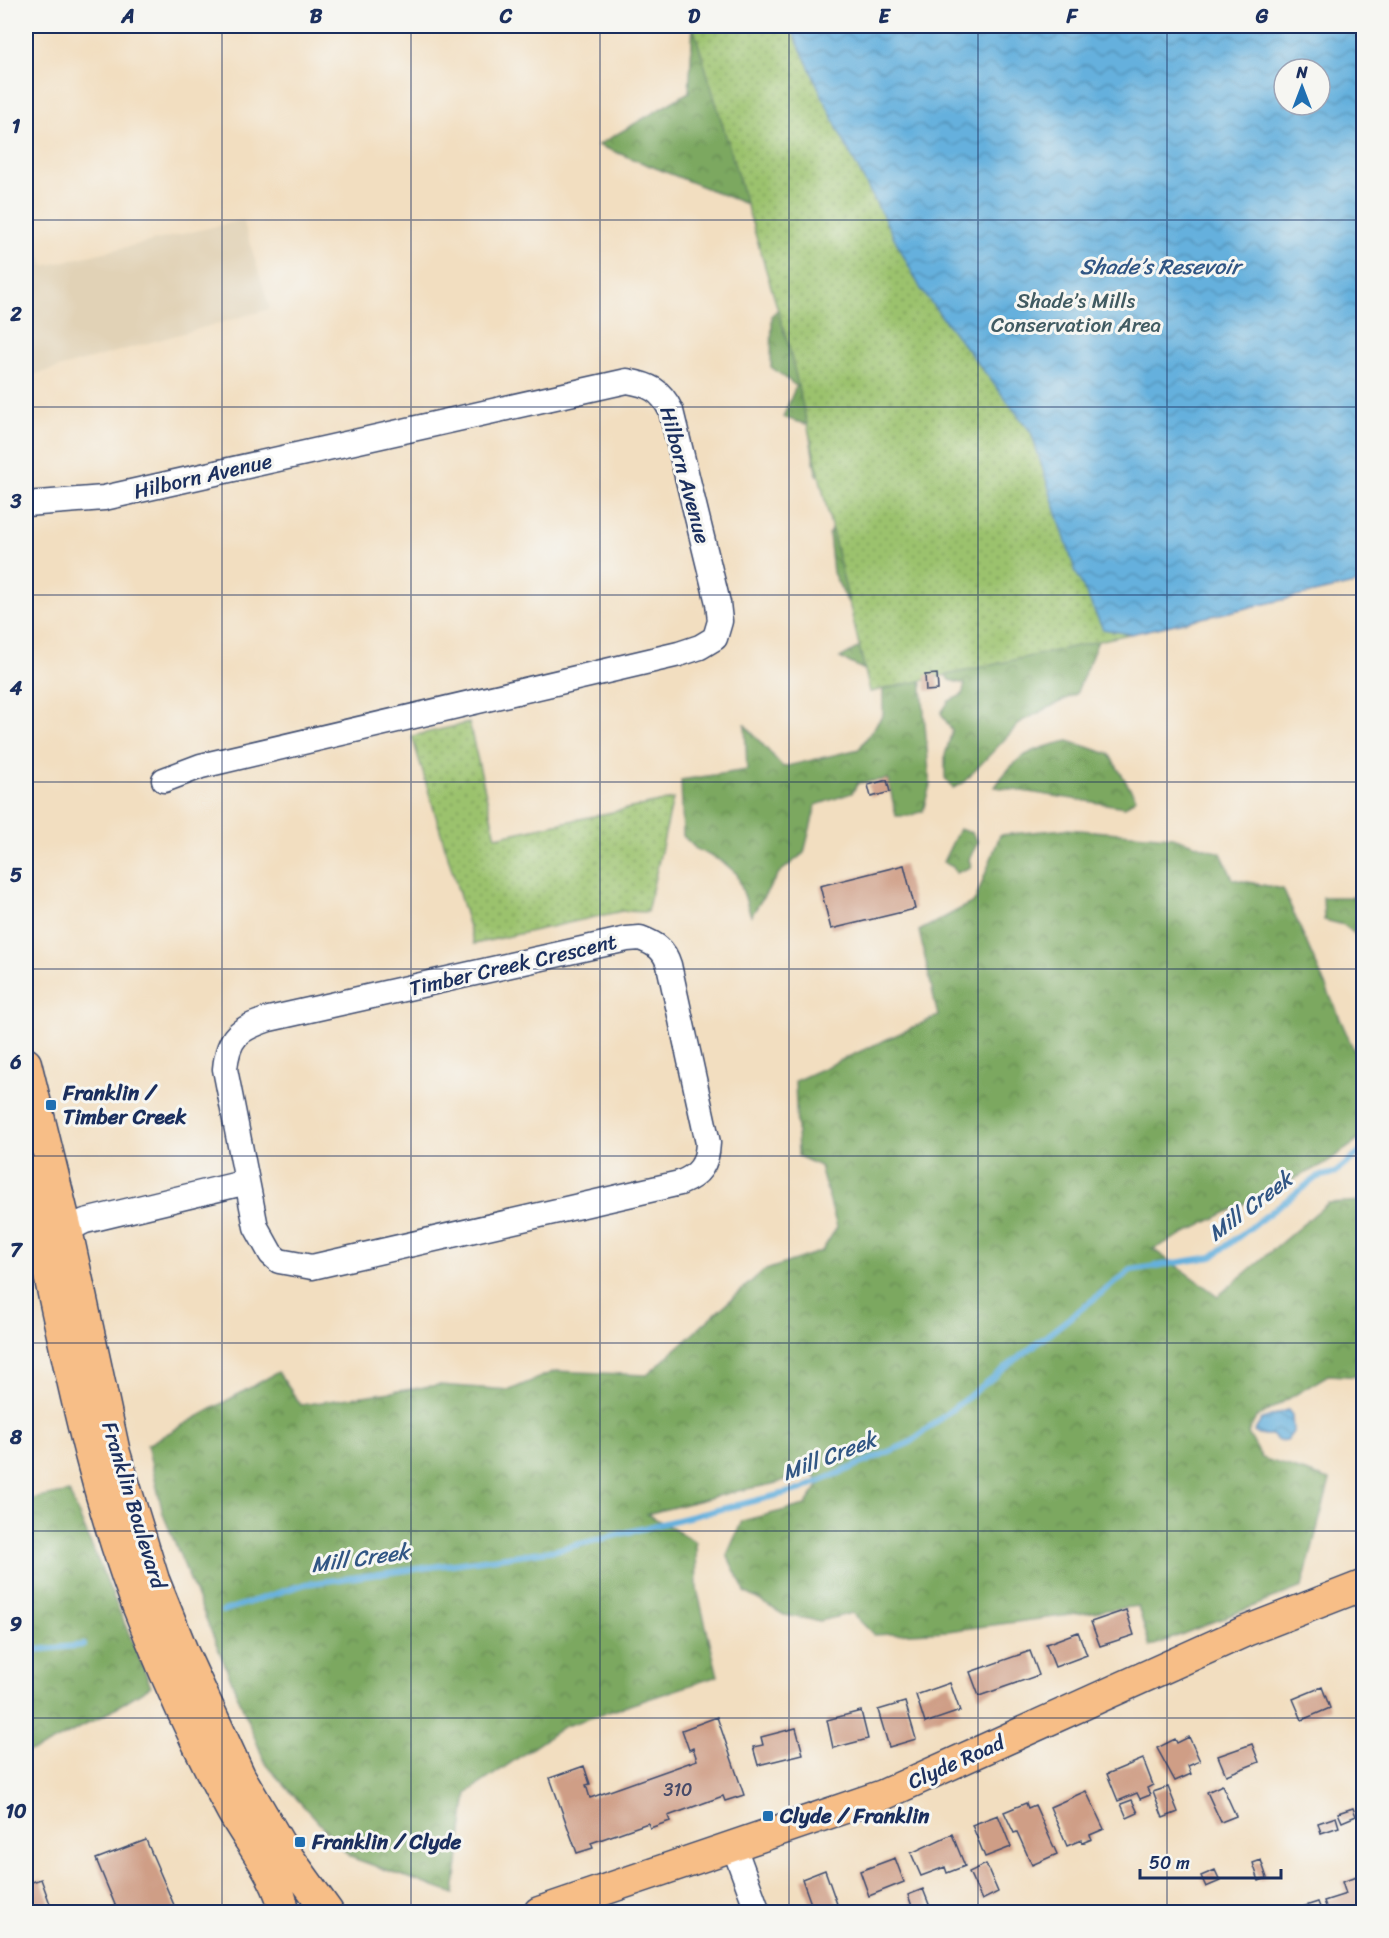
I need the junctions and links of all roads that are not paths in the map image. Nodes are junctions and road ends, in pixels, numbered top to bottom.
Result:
1 (26, 504) edge
2 (164, 780) dead end
3 (26, 1063) edge
4 (26, 1170) edge
5 (247, 1182) junction
6 (45, 1241) edge
7 (1364, 1585) edge
8 (734, 1847) junction
9 (284, 1912) edge
10 (328, 1912) edge
11 (538, 1912) edge
12 (758, 1912) edge

1 - 2 street, Hilborn Avenue
3 - 6 main road, Franklin Boulevard
4 - 6 main road, Franklin Boulevard
5 - 5 street, Timber Creek Crescent
5 - 6 street
6 - 9 main road, Franklin Boulevard
6 - 10 main road, Franklin Boulevard
7 - 8 main road, Clyde Road
8 - 11 main road, Clyde Road
8 - 12 street

